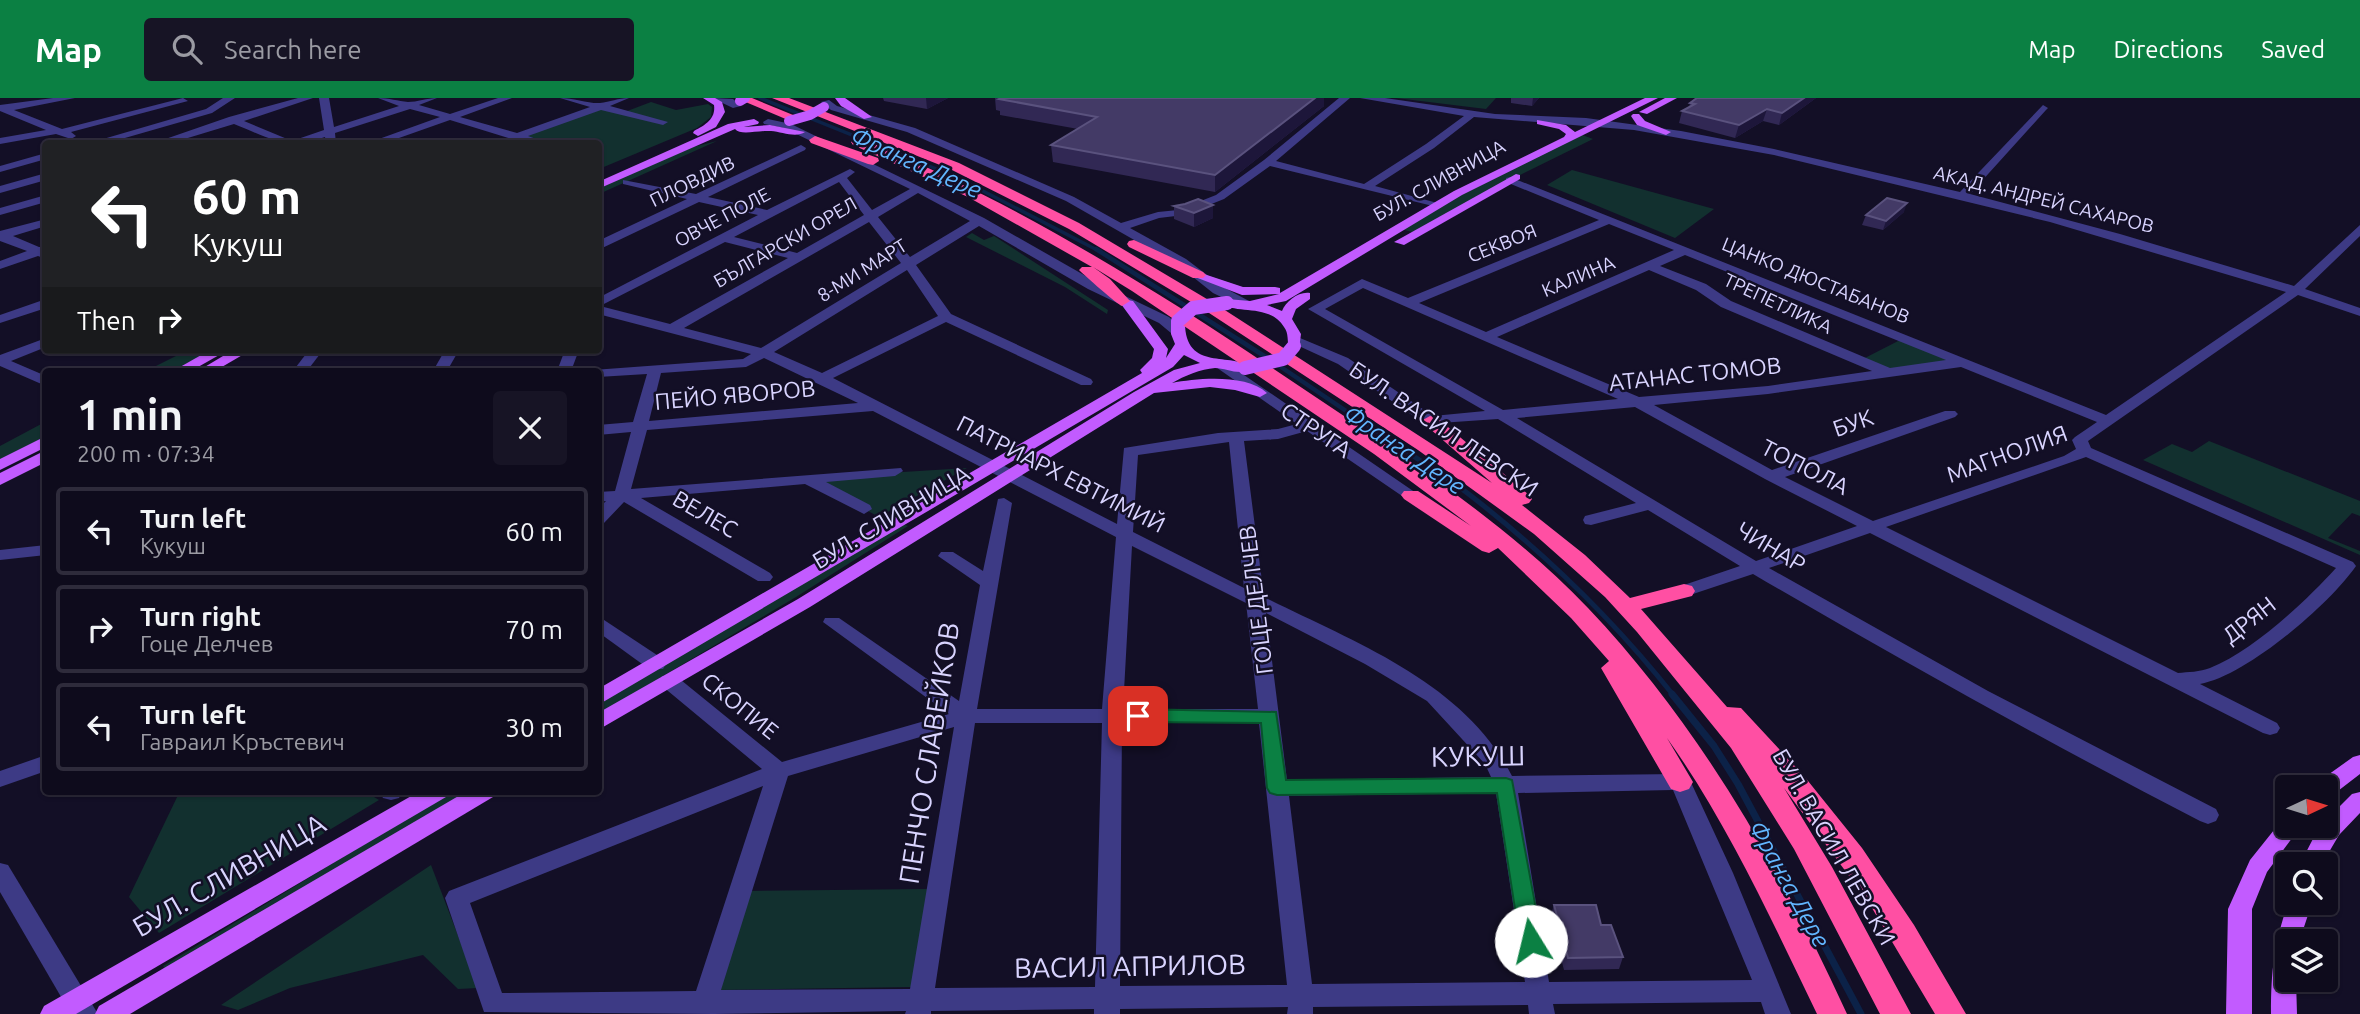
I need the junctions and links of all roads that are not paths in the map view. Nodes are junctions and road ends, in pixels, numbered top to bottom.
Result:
1 (70, 98) edge
2 (230, 98) edge
3 (308, 98) edge
4 (324, 98) edge
5 (383, 98) edge
6 (432, 98) edge
7 (507, 98) edge
8 (565, 98) edge
9 (624, 98) edge
10 (708, 98) edge
11 (717, 98) edge
12 (778, 98) edge
13 (840, 98) edge
14 (1345, 98) edge
15 (1365, 98) edge
16 (1653, 98) edge
17 (1672, 98) edge
18 (180, 99) edge
19 (826, 102) edge
20 (740, 104) edge
21 (408, 106) junction
22 (596, 107) junction
23 (2043, 108) dead end
24 (1, 109) edge
25 (209, 111) junction
26 (1471, 115) junction
27 (870, 117) junction
28 (1492, 117) junction
29 (1636, 117) junction
30 (448, 118) junction
31 (234, 120) junction
32 (663, 122) dead end
33 (754, 122) junction
34 (768, 122) junction
35 (1541, 122) junction
36 (1593, 125) junction
37 (1615, 127) junction
38 (59, 132) junction
39 (800, 132) junction
40 (1665, 132) junction
41 (515, 137) junction
42 (1569, 137) junction
43 (330, 138) edge
44 (1713, 139) junction
45 (80, 140) edge
46 (105, 140) edge
47 (169, 140) edge
48 (282, 140) edge
49 (382, 140) edge
50 (507, 140) edge
51 (528, 140) edge
52 (816, 140) junction
53 (0, 141) edge
54 (688, 143) junction
55 (801, 148) dead end
56 (42, 157) edge
57 (1268, 162) junction
58 (864, 165) junction
59 (0, 169) edge
60 (602, 176) edge
61 (42, 177) edge
62 (840, 177) junction
63 (978, 177) junction
64 (1510, 180) junction
65 (627, 182) dead end
66 (602, 184) edge
67 (957, 186) junction
68 (1366, 187) junction
69 (918, 189) junction
70 (0, 190) edge
71 (1963, 195) junction
72 (696, 198) junction
73 (42, 199) edge
74 (1141, 206) dead end
75 (1437, 206) junction
76 (0, 212) edge
77 (768, 214) junction
78 (870, 215) junction
79 (1162, 217) junction
80 (980, 220) junction
81 (1609, 220) junction
82 (42, 223) edge
83 (1121, 226) junction
84 (1401, 229) junction
85 (2360, 229) edge
86 (1416, 233) junction
87 (1, 236) edge
88 (723, 238) junction
89 (602, 244) edge
90 (1685, 250) junction
91 (42, 252) edge
92 (42, 252) edge
93 (800, 257) junction
94 (909, 264) junction
95 (0, 265) edge
96 (1650, 266) junction
97 (1324, 273) junction
98 (1200, 276) junction
99 (2297, 290) junction
100 (602, 301) edge
101 (1125, 302) junction
102 (1409, 302) junction
103 (42, 304) edge
104 (1247, 304) junction
105 (1315, 309) joint
106 (602, 311) edge
107 (2360, 312) edge
108 (946, 317) junction
109 (0, 319) edge
110 (1285, 319) junction
111 (672, 329) junction
112 (1179, 332) junction
113 (1487, 336) junction
114 (42, 344) edge
115 (1295, 344) junction
116 (765, 353) junction
117 (213, 354) edge
118 (236, 354) edge
119 (313, 354) edge
120 (0, 360) edge
121 (1964, 362) junction
122 (1217, 365) junction
123 (186, 368) edge
124 (210, 368) edge
125 (302, 368) edge
126 (655, 370) junction
127 (602, 373) edge
128 (1890, 374) junction
129 (822, 378) junction
130 (42, 381) edge
131 (1086, 382) dead end
132 (1132, 392) junction
133 (1260, 393) junction
134 (1639, 403) junction
135 (876, 406) junction
136 (1503, 414) junction
137 (1950, 414) dead end
138 (2106, 420) junction
139 (1430, 421) junction
140 (638, 426) junction
141 (1308, 426) junction
142 (602, 430) edge
143 (1236, 437) junction
144 (42, 443) edge
145 (2085, 451) junction
146 (42, 457) edge
147 (0, 464) edge
148 (992, 468) junction
149 (895, 471) dead end
150 (1771, 476) junction
151 (1009, 477) junction
152 (807, 478) junction
153 (0, 480) edge
154 (622, 494) junction
155 (1411, 495) joint
156 (602, 496) edge
157 (1004, 503) dead end
158 (1652, 504) junction
159 (864, 509) dead end
160 (602, 515) edge
161 (1591, 520) dead end
162 (1869, 525) junction
163 (1125, 533) junction
164 (42, 550) edge
165 (1, 555) edge
166 (947, 556) dead end
167 (1756, 568) junction
168 (764, 577) dead end
169 (989, 583) junction
170 (1685, 591) joint
171 (1563, 598) junction
172 (1619, 598) junction
173 (1256, 602) junction
174 (1586, 620) junction
175 (832, 622) dead end
176 (602, 625) edge
177 (1645, 626) junction
178 (663, 672) junction
179 (2177, 680) junction
180 (602, 696) edge
181 (1112, 715) junction
182 (966, 716) junction
183 (1270, 716) junction
184 (602, 720) edge
185 (2270, 728) dead end
186 (2360, 763) edge
187 (42, 764) edge
188 (779, 771) junction
189 (0, 779) edge
190 (2338, 779) edge
191 (1681, 782) junction
192 (1506, 785) junction
193 (1277, 788) junction
194 (431, 795) edge
195 (478, 795) edge
196 (2360, 800) edge
197 (2208, 815) dead end
198 (2281, 838) edge
199 (2316, 852) edge
200 (0, 872) edge
201 (2283, 992) edge
202 (1773, 1003) edge
203 (1541, 1004) edge
204 (1300, 1005) edge
205 (1108, 1006) edge
206 (81, 1007) edge
207 (920, 1007) edge
208 (704, 1008) edge
209 (489, 1009) edge
210 (53, 1014) edge
211 (108, 1014) edge
212 (1832, 1014) edge
213 (1896, 1014) edge
214 (1951, 1014) edge
215 (2239, 1014) edge
216 (2284, 1014) edge

1 - 24 street
2 - 25 street
3 - 31 street
4 - 43 street
5 - 21 street
6 - 21 street
7 - 30 street
8 - 22 street
9 - 22 street
10 - 54 main road
11 - 20 street
12 - 63 highway, БУЛ. ВАСИЛ ЛЕВСКИ
13 - 27 main road
14 - 57 street
15 - 26 street, АКАД. АНДРЕЙ САХАРОВ
16 - 36 main road, БУЛ. СЛИВНИЦА
17 - 29 main road, БУЛ. СЛИВНИЦА
18 - 25 street
18 - 38 street
19 - 27 street
19 - 34 main road, bridge
20 - 33 main road
20 - 54 main road
20 - 67 highway
21 - 30 street
21 - 43 street
22 - 32 street
22 - 41 street
23 - 71 street
24 - 38 street
25 - 31 street
25 - 46 street
26 - 28 street, АКАД. АНДРЕЙ САХАРОВ
26 - 68 street
27 - 63 highway
27 - 83 street
28 - 35 street, АКАД. АНДРЕЙ САХАРОВ
28 - 36 street, АКАД. АНДРЕЙ САХАРОВ
29 - 37 main road, БУЛ. СЛИВНИЦА
29 - 40 main road
30 - 41 street
30 - 49 street
31 - 47 street
31 - 48 street
33 - 34 main road
33 - 54 main road
34 - 39 street
35 - 36 street, АКАД. АНДРЕЙ САХАРОВ
35 - 42 main road
36 - 37 street, АКАД. АНДРЕЙ САХАРОВ
36 - 42 main road, БУЛ. СЛИВНИЦА
37 - 40 street, АКАД. АНДРЕЙ САХАРОВ
37 - 44 street, АКАД. АНДРЕЙ САХАРОВ
37 - 64 main road, БУЛ. СЛИВНИЦА
38 - 45 street
38 - 53 street
39 - 52 street
39 - 54 main road
40 - 44 street, АКАД. АНДРЕЙ САХАРОВ
41 - 50 street
41 - 51 street
42 - 75 main road, БУЛ. СЛИВНИЦА
44 - 71 street, АКАД. АНДРЕЙ САХАРОВ
52 - 58 street
52 - 67 highway
54 - 60 main road
54 - 66 main road
55 - 72 street, ПЛОВДИВ
56 - 59 street
57 - 68 street
57 - 79 street
58 - 62 street, ОВЧЕ ПОЛЕ
58 - 69 street
61 - 70 street
62 - 77 street, ОВЧЕ ПОЛЕ
62 - 78 street
63 - 98 highway
63 - 172 highway, БУЛ. ВАСИЛ ЛЕВСКИ
64 - 81 street, ЦАНКО ДЮСТАБАНОВ
64 - 86 main road, БУЛ. СЛИВНИЦА
65 - 72 street
67 - 101 highway
67 - 171 highway
68 - 75 street
69 - 78 street, БЪЛГАРСКИ ОРЕЛ
69 - 80 street
71 - 99 street, АКАД. АНДРЕЙ САХАРОВ
72 - 77 street
72 - 89 street, ПЛОВДИВ
73 - 76 street
74 - 79 street
75 - 84 main road, БУЛ. СЛИВНИЦА
77 - 88 street, ОВЧЕ ПОЛЕ
78 - 93 street, БЪЛГАРСКИ ОРЕЛ
78 - 94 street
79 - 83 street
80 - 94 street, 8-МИ МАРТ
80 - 101 street
81 - 90 street, ЦАНКО ДЮСТАБАНОВ
81 - 102 street, СЕКВОЯ
82 - 87 street
83 - 98 street
84 - 86 main road
84 - 97 main road, БУЛ. СЛИВНИЦА
85 - 99 street, МАГНОЛИЯ
86 - 110 main road, БУЛ. СЛИВНИЦА
87 - 91 street
88 - 93 street
88 - 100 street, ОВЧЕ ПОЛЕ
90 - 96 street, КАЛИНА
90 - 121 street, ЦАНКО ДЮСТАБАНОВ
92 - 95 street
93 - 111 street, БЪЛГАРСКИ ОРЕЛ
94 - 108 street
94 - 116 street, 8-МИ МАРТ
96 - 113 street, КАЛИНА
96 - 128 street, ТРЕПЕТЛИКА
97 - 98 main road
97 - 104 main road, БУЛ. СЛИВНИЦА
98 - 104 street
99 - 107 street, АКАД. АНДРЕЙ САХАРОВ
99 - 138 street, МАГНОЛИЯ
101 - 112 street
101 - 132 main road
102 - 105 street, ТОПОЛА
102 - 113 street, ТОПОЛА
103 - 109 street
104 - 110 main road
104 - 112 main road, БУЛ. СЛИВНИЦА, bridge
105 - 136 street, ЧИНАР
106 - 111 street, ПАТРИАРХ ЕВТИМИЙ
108 - 129 street
108 - 131 street
110 - 115 main road
111 - 116 street, ПАТРИАРХ ЕВТИМИЙ
112 - 122 main road
112 - 132 main road, БУЛ. СЛИВНИЦА
113 - 134 street, ТОПОЛА
114 - 120 street
115 - 122 main road, bridge
115 - 139 street
116 - 126 street, 8-МИ МАРТ
116 - 129 street, ПАТРИАРХ ЕВТИМИЙ
117 - 123 main road
118 - 124 main road
119 - 125 street
120 - 130 street
121 - 128 street, АТАНАС ТОМОВ
121 - 138 street, ЦАНКО ДЮСТАБАНОВ
122 - 132 main road, БУЛ. СЛИВНИЦА
122 - 133 street, СТРУГА
126 - 127 street, 8-МИ МАРТ
126 - 140 street
128 - 134 street, АТАНАС ТОМОВ
129 - 135 street, ПАТРИАРХ ЕВТИМИЙ
132 - 133 main road
132 - 148 main road, БУЛ. СЛИВНИЦА
132 - 151 main road, БУЛ. СЛИВНИЦА
133 - 141 street, СТРУГА
134 - 136 street, АТАНАС ТОМОВ
134 - 150 street, ТОПОЛА
135 - 140 street, ПЕЙО ЯВОРОВ
135 - 148 street, ПАТРИАРХ ЕВТИМИЙ
136 - 139 street, АТАНАС ТОМОВ
136 - 158 street, ЧИНАР
137 - 150 street, БУК
138 - 145 street, МАГНОЛИЯ
139 - 172 highway
140 - 142 street, ПЕЙО ЯВОРОВ
140 - 154 street
141 - 143 street
141 - 155 street, СТРУГА
143 - 163 street
143 - 173 street, ГОЦЕ ДЕЛЧЕВ
144 - 147 main road
145 - 162 street, МАГНОЛИЯ
145 - 179 street, ДРЯН
146 - 153 main road
148 - 151 street, ПАТРИАРХ ЕВТИМИЙ
148 - 178 main road, БУЛ. СЛИВНИЦА
149 - 152 street
150 - 162 street, ТОПОЛА
151 - 163 street, ПАТРИАРХ ЕВТИМИЙ
151 - 178 main road, БУЛ. СЛИВНИЦА
152 - 154 street
152 - 159 street
154 - 156 street
154 - 160 street
154 - 168 street, ВЕЛЕС
155 - 171 highway
157 - 169 street, ПЕНЧО СЛАВЕЙКОВ
158 - 161 street
158 - 167 street, ЧИНАР
162 - 167 street, МАГНОЛИЯ
162 - 179 street, ТОПОЛА
163 - 173 street, ПАТРИАРХ ЕВТИМИЙ
163 - 181 street
164 - 165 street
166 - 169 street
167 - 170 street, МАГНОЛИЯ
167 - 197 street, ЧИНАР
169 - 182 street, ПЕНЧО СЛАВЕЙКОВ
170 - 172 highway
171 - 174 highway
172 - 177 highway, БУЛ. ВАСИЛ ЛЕВСКИ
173 - 183 street, ГОЦЕ ДЕЛЧЕВ
173 - 192 street, ПАТРИАРХ ЕВТИМИЙ
174 - 191 highway
174 - 212 highway
175 - 182 street
176 - 178 street, СКОПИЕ
177 - 213 highway, БУЛ. ВАСИЛ ЛЕВСКИ
177 - 214 highway
178 - 180 main road, БУЛ. СЛИВНИЦА
178 - 184 main road, БУЛ. СЛИВНИЦА
178 - 188 street, СКОПИЕ
179 - 185 street, ТОПОЛА
181 - 182 street
181 - 183 street
181 - 205 street
182 - 188 street
182 - 207 street, ПЕНЧО СЛАВЕЙКОВ
183 - 193 street, ГОЦЕ ДЕЛЧЕВ
186 - 190 main road
187 - 189 street
188 - 208 street
188 - 209 street
191 - 192 street, КУКУШ
191 - 202 street
192 - 193 street, КУКУШ
192 - 203 street, ПАТРИАРХ ЕВТИМИЙ
193 - 204 street, ГОЦЕ ДЕЛЧЕВ
194 - 206 main road, БУЛ. СЛИВНИЦА
195 - 211 main road
196 - 199 main road
198 - 215 main road
200 - 206 street
201 - 216 main road
202 - 203 street, ВАСИЛ АПРИЛОВ
203 - 204 street, ВАСИЛ АПРИЛОВ
204 - 205 street, ВАСИЛ АПРИЛОВ
205 - 207 street, ВАСИЛ АПРИЛОВ
206 - 210 main road, БУЛ. СЛИВНИЦА
207 - 208 street, ВАСИЛ АПРИЛОВ
208 - 209 street, ВАСИЛ АПРИЛОВ

